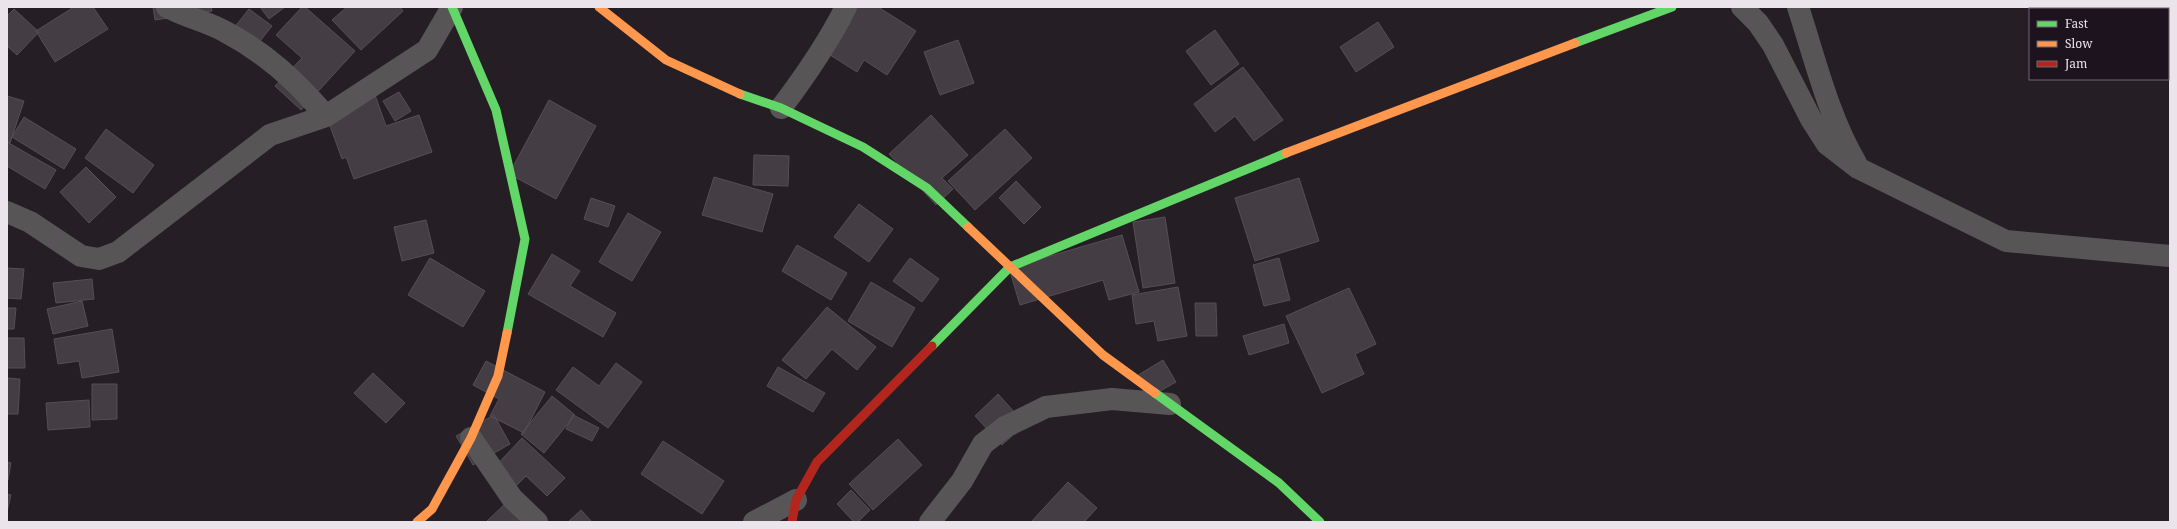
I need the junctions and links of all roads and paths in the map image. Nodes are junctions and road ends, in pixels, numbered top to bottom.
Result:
1 (167, 7) edge
2 (452, 7) edge
3 (599, 7) edge
4 (846, 7) edge
5 (1672, 7) edge
6 (1742, 7) edge
7 (1798, 7) edge
8 (781, 108) junction
9 (326, 116) junction
10 (1858, 168) junction
11 (7, 212) edge
12 (2170, 256) edge
13 (1010, 267) junction
14 (1170, 404) junction
15 (471, 438) junction
16 (796, 500) junction
17 (417, 522) edge
18 (537, 522) edge
19 (754, 522) edge
20 (792, 522) edge
21 (930, 522) edge
22 (1320, 522) edge

1 - 9 street
2 - 9 street
2 - 15 street
3 - 8 street
4 - 8 street
5 - 13 street
6 - 10 street
7 - 10 street
8 - 13 street
9 - 11 street
10 - 12 street
13 - 14 street
13 - 16 street
14 - 21 street
14 - 22 street
15 - 17 street
15 - 18 street
16 - 19 street
16 - 20 street

